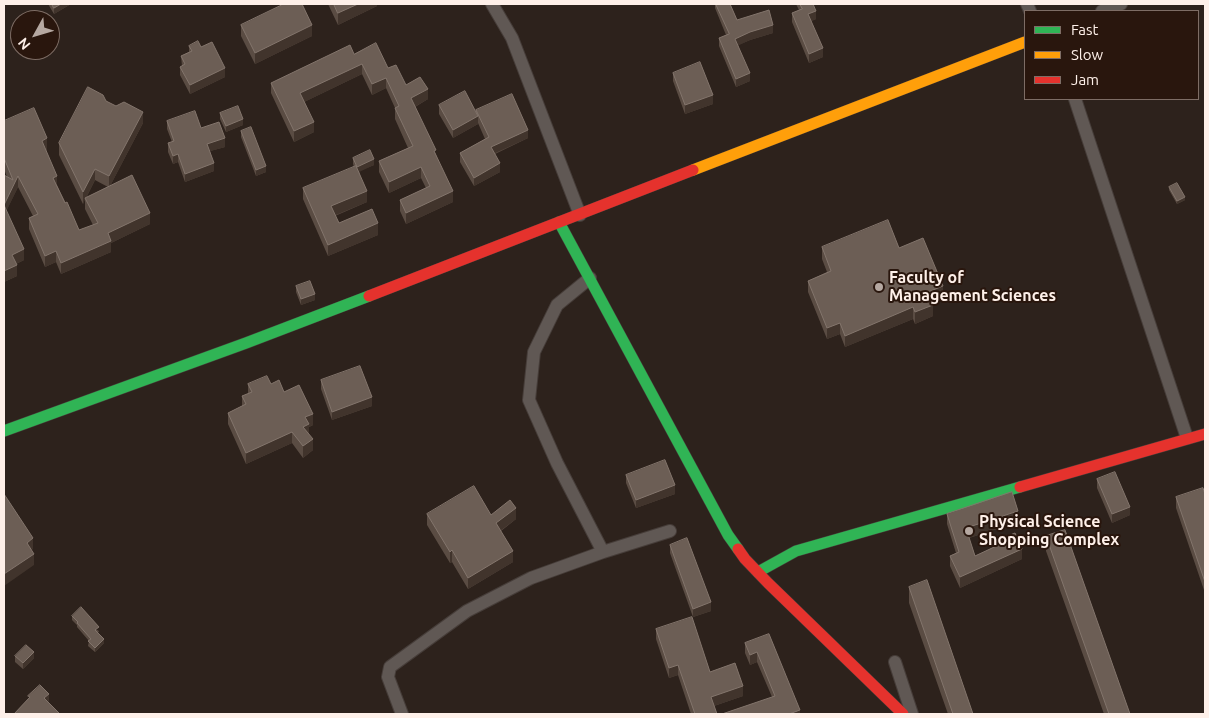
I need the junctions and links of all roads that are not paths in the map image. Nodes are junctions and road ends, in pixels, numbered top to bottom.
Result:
1 (492, 4) edge
2 (1121, 4) edge
3 (1105, 10) edge
4 (1024, 42) edge
5 (1075, 100) edge
6 (580, 214) junction
7 (559, 222) junction
8 (590, 278) junction
9 (4, 431) edge
10 (1205, 434) edge
11 (1187, 438) junction
12 (670, 531) dead end
13 (603, 552) junction
14 (758, 572) junction
15 (894, 662) dead end
16 (402, 714) edge
17 (903, 714) edge
18 (912, 714) edge

1 - 6 street
2 - 3 street
4 - 6 street
5 - 11 street
6 - 7 street
7 - 8 street
7 - 9 street
8 - 13 street
8 - 14 street
10 - 11 street
11 - 14 street
12 - 13 street
13 - 16 street
14 - 17 street
15 - 18 street

